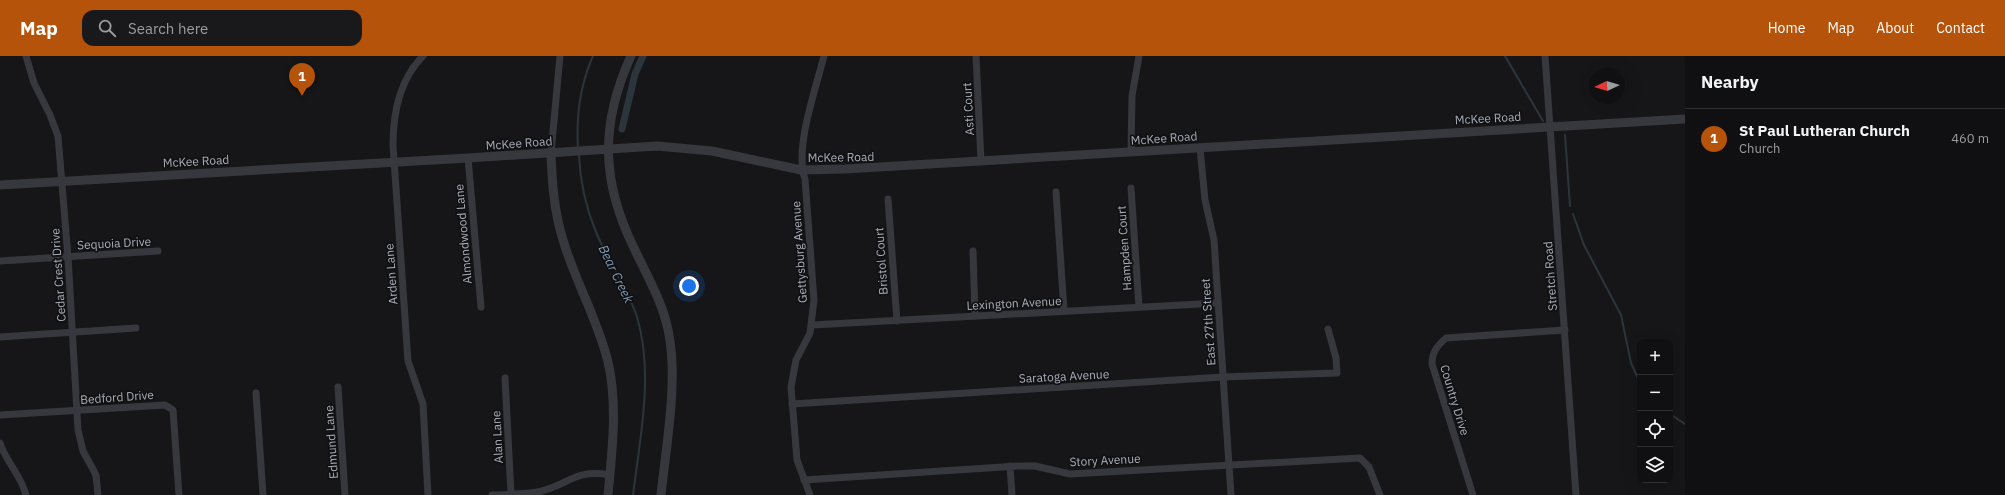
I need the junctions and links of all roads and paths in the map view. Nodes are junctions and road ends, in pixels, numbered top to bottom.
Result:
1 (26, 56) edge
2 (423, 56) edge
3 (560, 56) edge
4 (631, 56) edge
5 (824, 56) edge
6 (976, 56) edge
7 (1139, 56) edge
8 (1545, 56) edge
9 (1685, 119) edge
10 (1550, 127) junction
11 (608, 148) junction
12 (1200, 148) junction
13 (554, 152) junction
14 (1131, 152) junction
15 (468, 158) junction
16 (981, 161) junction
17 (394, 162) junction
18 (801, 170) junction
19 (62, 181) junction
20 (0, 185) edge
21 (1131, 188) dead end
22 (1056, 192) dead end
23 (888, 199) dead end
24 (158, 251) dead end
25 (973, 251) dead end
26 (68, 257) junction
27 (0, 261) edge
28 (1218, 302) junction
29 (481, 307) dead end
30 (1139, 307) junction
31 (1064, 311) junction
32 (975, 316) junction
33 (897, 321) junction
34 (812, 325) junction
35 (136, 328) dead end
36 (1328, 329) dead end
37 (1565, 330) junction
38 (73, 332) junction
39 (0, 337) edge
40 (1223, 377) junction
41 (505, 378) dead end
42 (338, 387) dead end
43 (256, 393) dead end
44 (792, 404) junction
45 (76, 410) junction
46 (0, 415) edge
47 (0, 443) edge
48 (1229, 464) junction
49 (1010, 466) junction
50 (610, 475) junction
51 (804, 480) junction
52 (511, 494) junction
53 (26, 495) edge
54 (98, 495) edge
55 (179, 495) edge
56 (263, 495) edge
57 (345, 495) edge
58 (428, 495) edge
59 (492, 495) edge
60 (608, 495) edge
61 (661, 495) edge
62 (810, 495) edge
63 (1012, 495) edge
64 (1231, 495) edge
65 (1380, 495) edge
66 (1473, 495) edge
67 (1576, 495) edge

1 - 19 street, Cedar Crest Drive
2 - 17 street, Arden Lane
3 - 13 street
4 - 11 street
5 - 18 street, Gettysburg Avenue
6 - 16 street, Asti Court
7 - 14 street
8 - 10 street, Stretch Road
9 - 10 street, McKee Road
10 - 12 street, McKee Road
10 - 37 street, Stretch Road
11 - 13 street, McKee Road
11 - 18 street, McKee Road
11 - 61 street
12 - 14 street, McKee Road
12 - 28 street, East 27th Street
13 - 15 street, McKee Road
13 - 50 street
14 - 16 street, McKee Road
15 - 17 street, McKee Road
15 - 29 street, Almondwood Lane
16 - 18 street, McKee Road
17 - 19 street, McKee Road
17 - 58 street, Arden Lane
18 - 34 street, Gettysburg Avenue
19 - 20 street, McKee Road
19 - 26 street, Cedar Crest Drive
21 - 30 street, Hampden Court
22 - 31 street
23 - 33 street, Bristol Court
24 - 26 street, Sequoia Drive
25 - 32 street
26 - 27 street, Sequoia Drive
26 - 38 street, Cedar Crest Drive
28 - 30 street, Lexington Avenue
28 - 40 street, East 27th Street
30 - 31 street, Lexington Avenue
31 - 32 street, Lexington Avenue
32 - 33 street, Lexington Avenue
33 - 34 street, Lexington Avenue
34 - 44 street, Gettysburg Avenue
35 - 38 street
36 - 40 street, Saratoga Avenue
37 - 66 street, Country Drive
37 - 67 street, Stretch Road
38 - 39 street
38 - 45 street, Cedar Crest Drive
40 - 44 street, Saratoga Avenue
40 - 48 street, East 27th Street
41 - 52 street, Alan Lane
42 - 57 street, Edmund Lane
43 - 56 street
44 - 51 street, Gettysburg Avenue
45 - 46 street, Bedford Drive
45 - 54 street, Cedar Crest Drive
45 - 55 street, Bedford Drive
47 - 53 street
48 - 49 street, Story Avenue
48 - 64 street, East 27th Street
48 - 65 street, Story Avenue
49 - 51 street, Story Avenue
49 - 63 street
50 - 52 street
50 - 60 street
51 - 62 street, Gettysburg Avenue
52 - 59 street

